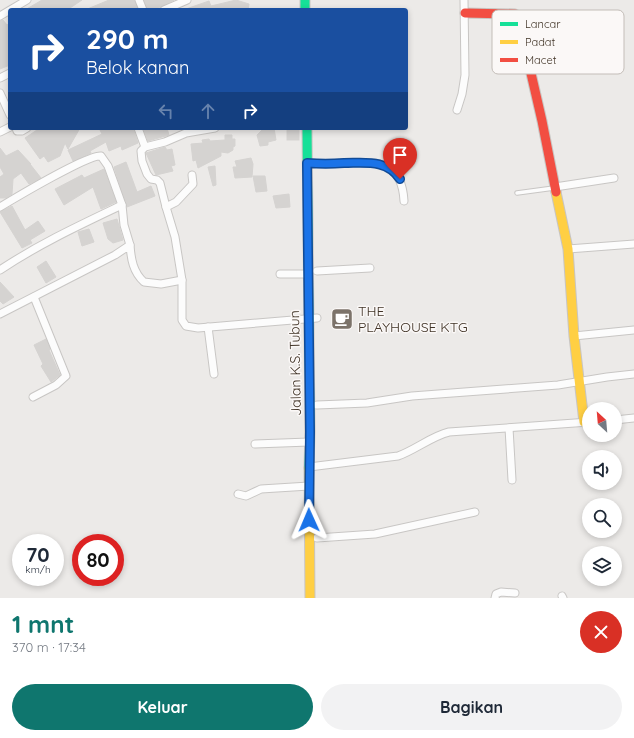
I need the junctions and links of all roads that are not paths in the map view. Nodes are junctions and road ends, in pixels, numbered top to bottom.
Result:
1 (27, 0) edge
2 (187, 0) edge
3 (464, 0) edge
4 (14, 8) edge
5 (169, 8) edge
6 (465, 13) junction
7 (492, 14) edge
8 (530, 74) edge
9 (0, 93) edge
10 (457, 110) dead end
11 (8, 111) edge
12 (139, 130) edge
13 (203, 130) edge
14 (307, 130) edge
15 (315, 130) edge
16 (145, 147) junction
17 (311, 164) junction
18 (192, 175) dead end
19 (614, 178) dead end
20 (555, 187) junction
21 (517, 193) dead end
22 (404, 201) dead end
23 (122, 205) junction
24 (0, 207) edge
25 (166, 207) junction
26 (634, 244) edge
27 (130, 245) junction
28 (568, 250) junction
29 (370, 268) dead end
30 (0, 270) edge
31 (312, 272) junction
32 (280, 274) dead end
33 (182, 280) junction
34 (34, 296) junction
35 (0, 314) edge
36 (313, 318) junction
37 (208, 327) junction
38 (634, 330) edge
39 (574, 336) junction
40 (214, 374) dead end
41 (634, 374) edge
42 (579, 380) junction
43 (33, 397) dead end
44 (583, 402) edge
45 (317, 405) junction
46 (634, 418) edge
47 (622, 419) edge
48 (582, 422) edge
49 (509, 428) junction
50 (309, 442) junction
51 (255, 444) dead end
52 (313, 467) junction
53 (512, 480) dead end
54 (312, 485) junction
55 (238, 494) dead end
56 (475, 512) dead end
57 (317, 538) junction
58 (515, 593) dead end
59 (310, 598) edge
60 (318, 598) edge
61 (495, 598) edge

1 - 4 street
2 - 5 street
3 - 6 street
6 - 7 main road
6 - 10 street
8 - 20 main road
9 - 11 street
12 - 16 street
13 - 16 street
14 - 17 main road, Jalan K.S. Tubun
15 - 17 main road, Jalan K.S. Tubun
16 - 25 street
17 - 22 street
17 - 31 main road, Jalan K.S. Tubun
18 - 25 street
19 - 20 street
20 - 21 lane
20 - 28 main road
23 - 24 street
23 - 27 street
23 - 30 street
25 - 33 street
26 - 28 street
27 - 33 street
27 - 34 street
28 - 39 main road
29 - 31 street
31 - 32 street
31 - 36 main road, Jalan K.S. Tubun
33 - 37 street
34 - 35 street
34 - 43 street
36 - 37 street
36 - 45 main road, Jalan K.S. Tubun
36 - 50 main road, Jalan K.S. Tubun
37 - 40 street
38 - 39 street
39 - 42 main road
41 - 42 street
42 - 44 main road
42 - 45 street
45 - 52 main road, Jalan K.S. Tubun
46 - 47 street
48 - 49 street
49 - 52 street
49 - 53 street
50 - 51 street
50 - 52 main road, Jalan K.S. Tubun
52 - 54 main road, Jalan K.S. Tubun
54 - 55 street
54 - 57 main road, Jalan K.S. Tubun
54 - 59 main road, Jalan K.S. Tubun
56 - 57 street
57 - 60 main road, Jalan K.S. Tubun
58 - 61 street

